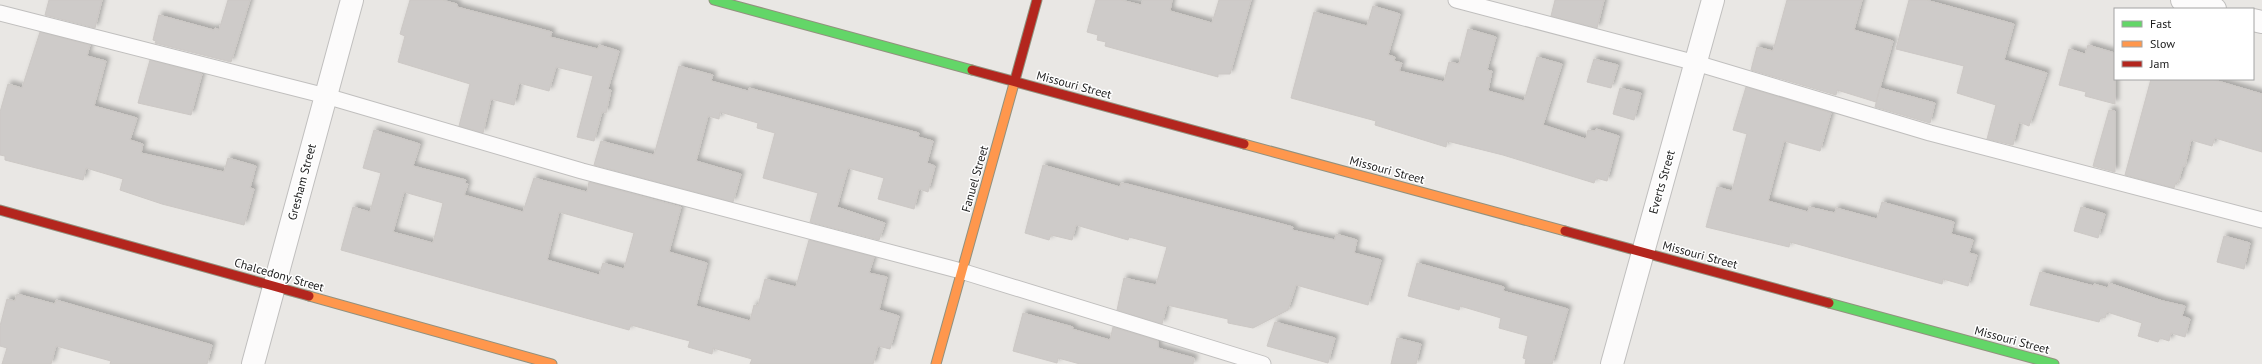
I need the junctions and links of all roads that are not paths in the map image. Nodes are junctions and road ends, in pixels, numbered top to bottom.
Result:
1 (352, 0) edge
2 (714, 0) edge
3 (1037, 0) edge
4 (1456, 0) edge
5 (1713, 0) edge
6 (2182, 0) edge
7 (2211, 8) edge
8 (0, 13) edge
9 (1696, 63) junction
10 (1015, 82) junction
11 (326, 96) junction
12 (0, 210) edge
13 (2262, 220) edge
14 (1643, 252) junction
15 (961, 271) junction
16 (274, 286) junction
17 (253, 364) edge
18 (552, 364) edge
19 (936, 364) edge
20 (1263, 364) edge
21 (1612, 364) edge
22 (2054, 364) edge

1 - 11 street, Gresham Street
2 - 10 street, Missouri Street
3 - 10 street, Fanuel Street
4 - 9 lane
5 - 9 street, Everts Street
6 - 7 street
8 - 11 lane
9 - 13 lane
9 - 14 street, Everts Street
10 - 14 street, Missouri Street
10 - 15 street, Fanuel Street
11 - 15 lane
11 - 16 street, Gresham Street
12 - 16 street, Chalcedony Street
14 - 21 street, Everts Street
14 - 22 street, Missouri Street
15 - 19 street, Fanuel Street
15 - 20 lane
16 - 17 street, Gresham Street
16 - 18 street, Chalcedony Street

